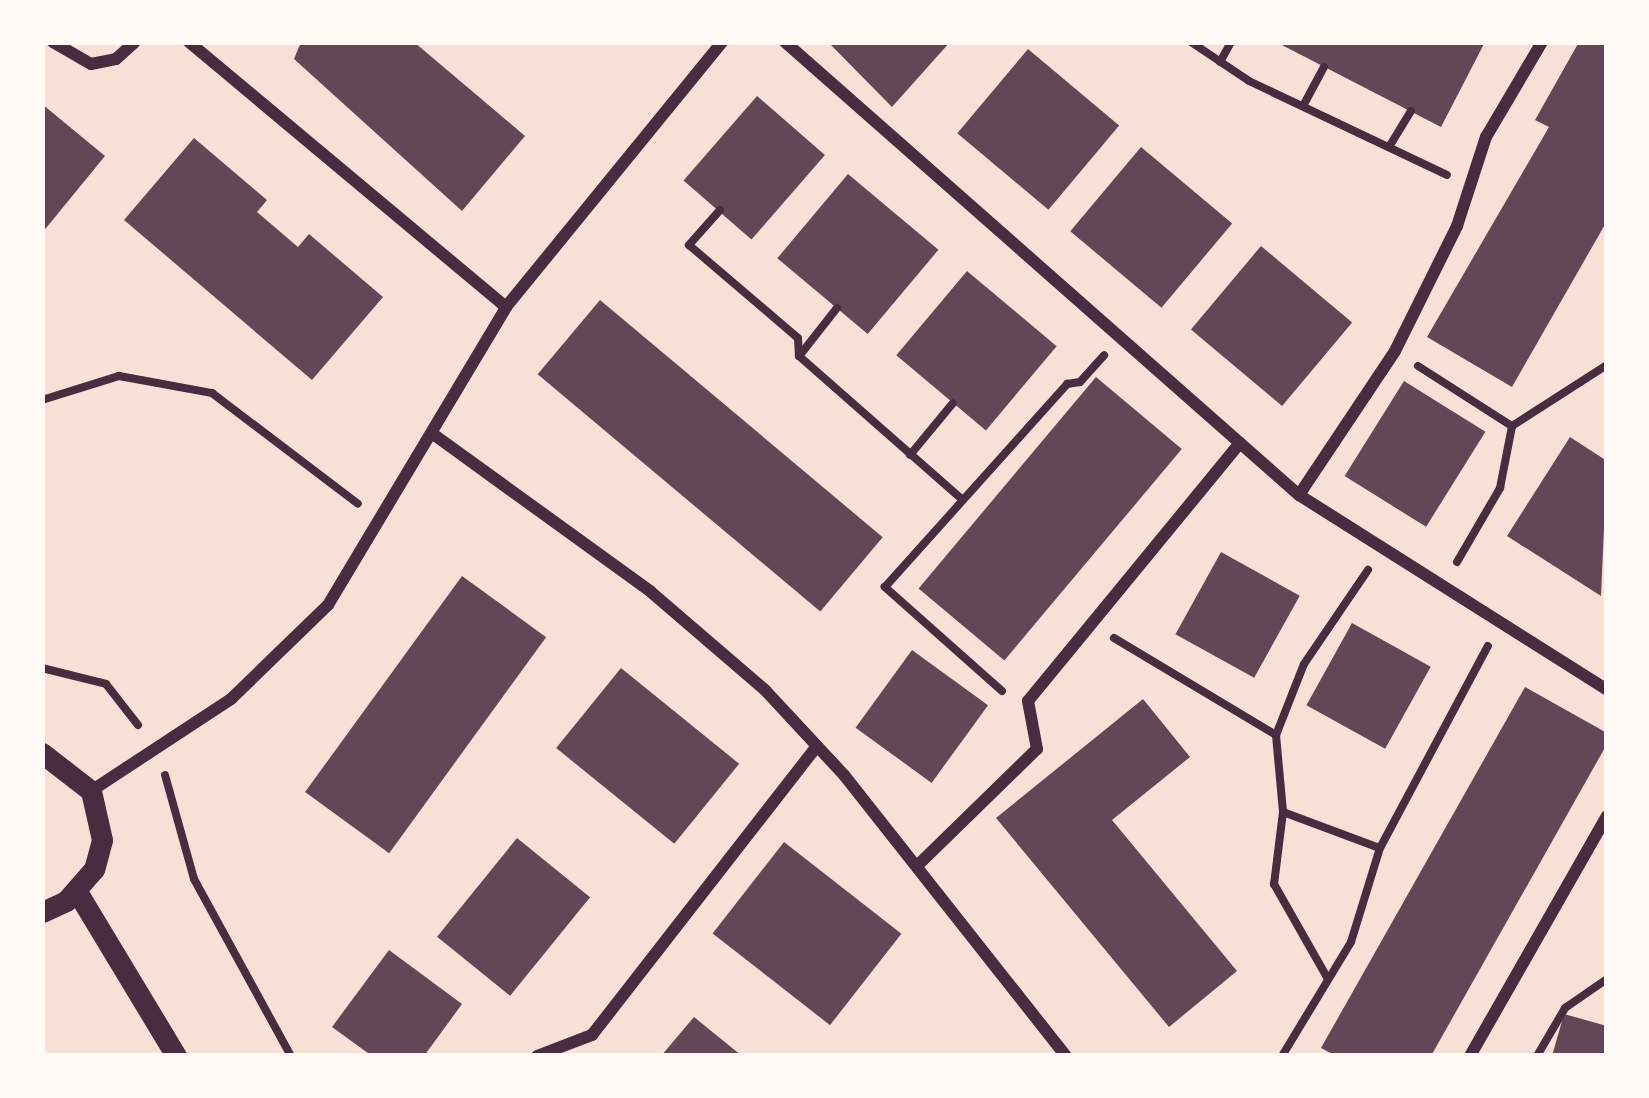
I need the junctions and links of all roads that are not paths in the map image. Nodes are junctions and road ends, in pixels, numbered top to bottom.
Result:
1 (52, 42) edge
2 (135, 42) edge
3 (189, 42) edge
4 (722, 42) edge
5 (784, 42) edge
6 (1542, 42) edge
7 (506, 307) junction
8 (433, 434) junction
9 (1240, 443) junction
10 (1299, 495) junction
11 (1607, 690) edge
12 (818, 746) junction
13 (42, 753) edge
14 (91, 791) junction
15 (1607, 816) edge
16 (918, 865) junction
17 (76, 890) junction
18 (42, 912) edge
19 (176, 1056) edge
20 (537, 1056) edge
21 (1066, 1056) edge
22 (1470, 1056) edge

1 - 2 street
3 - 7 street
4 - 7 street
5 - 9 street
6 - 10 street
7 - 8 street
8 - 12 street
8 - 14 street
9 - 10 street
9 - 16 street
10 - 11 street
12 - 16 street
12 - 20 street
13 - 14 street
14 - 17 street
15 - 22 street
16 - 21 street
17 - 18 street
17 - 19 street

